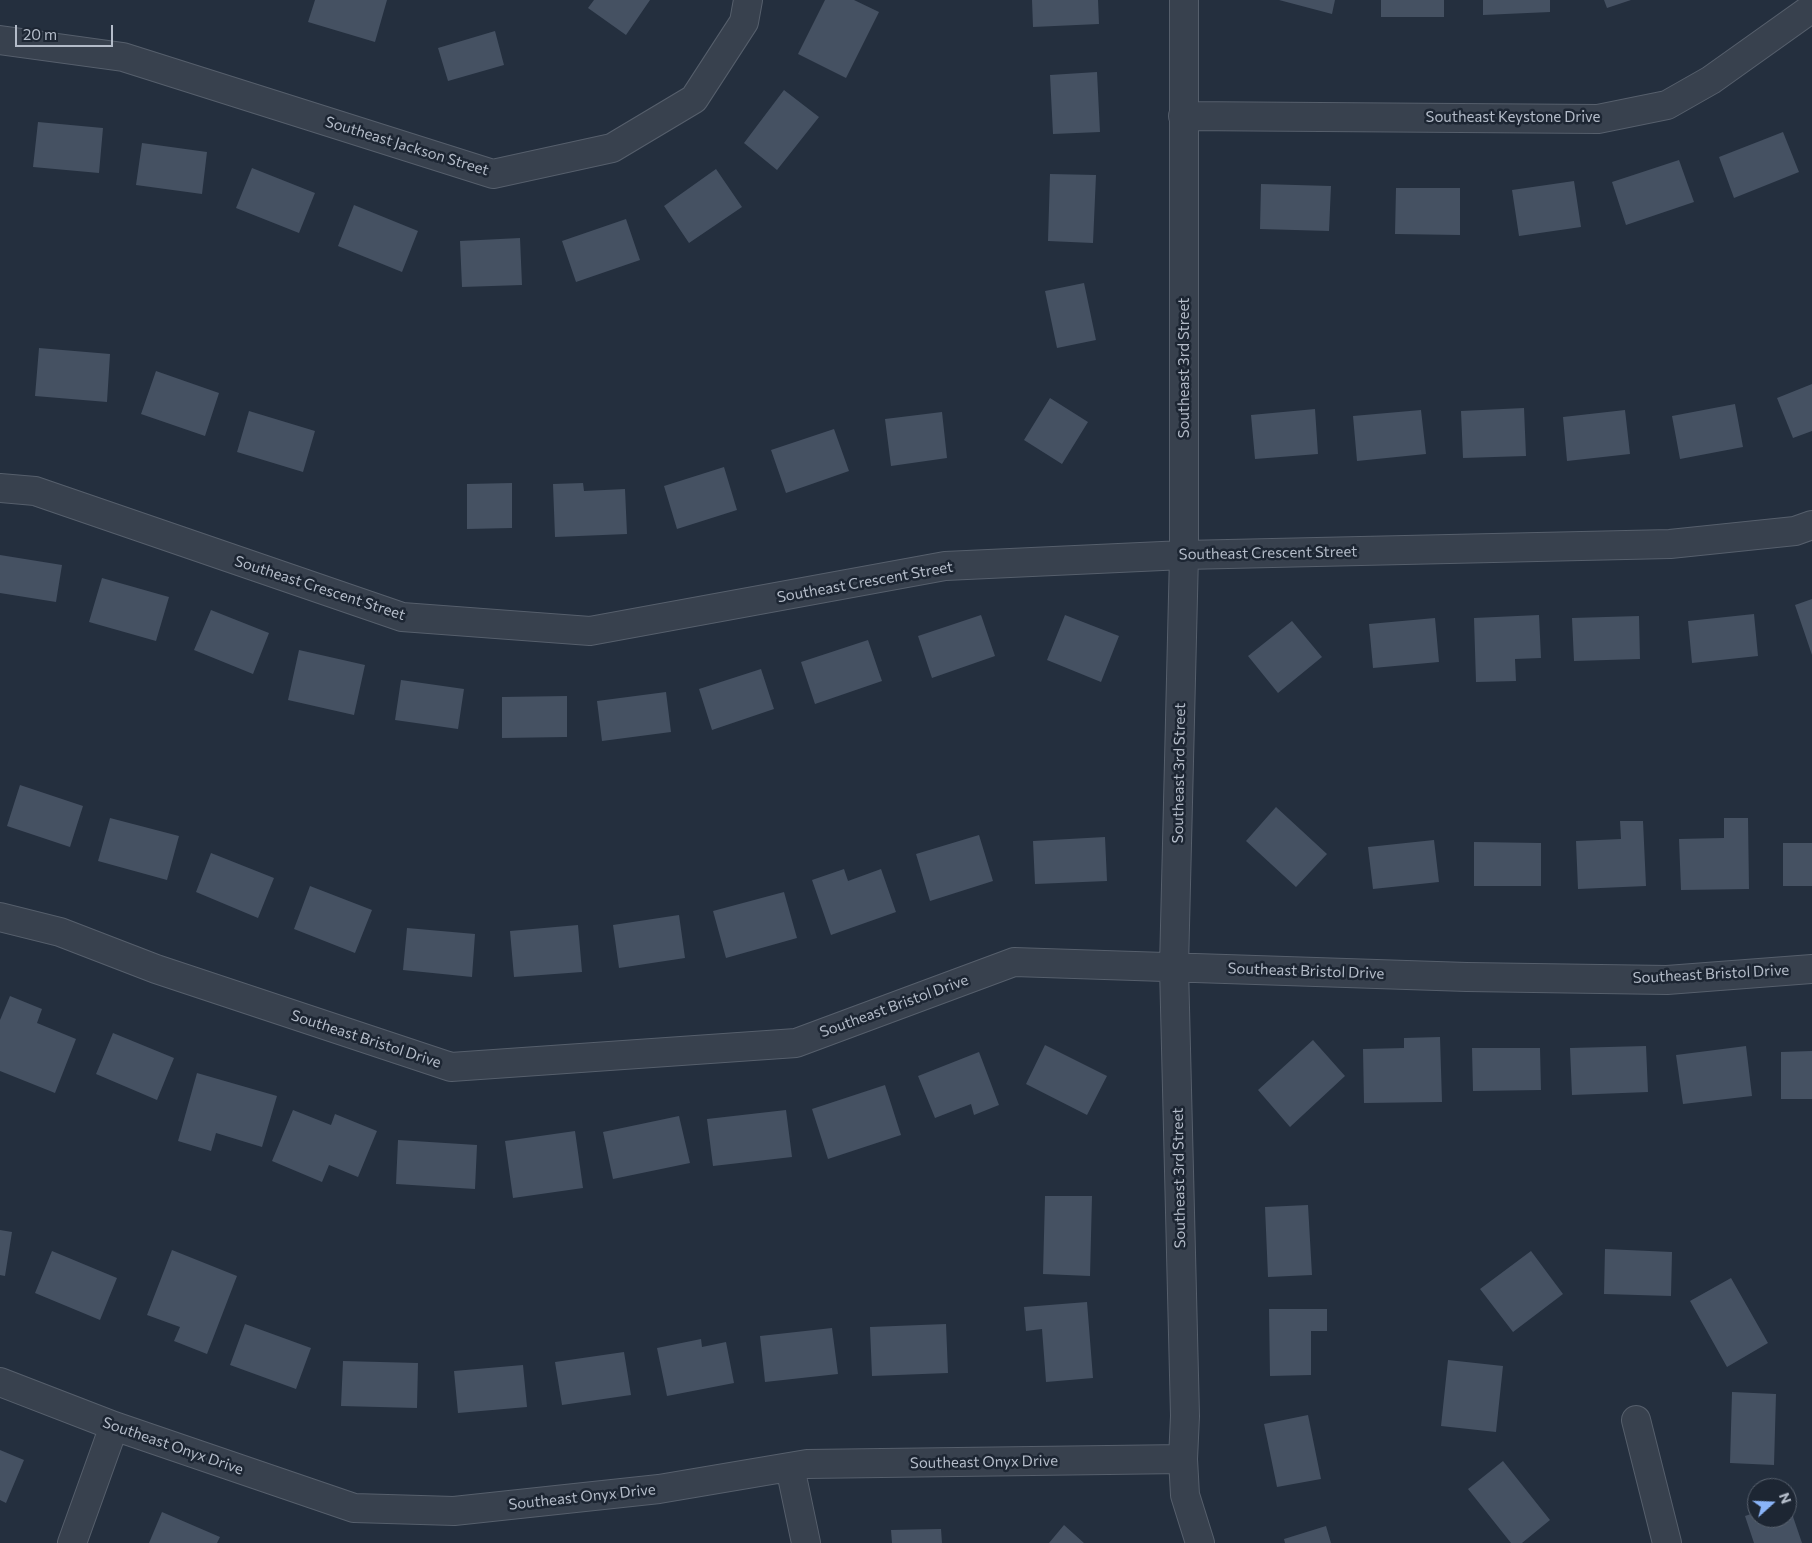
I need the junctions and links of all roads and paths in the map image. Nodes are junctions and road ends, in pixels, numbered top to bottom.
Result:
1 (748, 0) edge
2 (1184, 0) edge
3 (1812, 8) edge
4 (0, 40) edge
5 (1184, 116) junction
6 (0, 488) edge
7 (1812, 525) edge
8 (1184, 555) junction
9 (0, 917) edge
10 (1174, 967) junction
11 (1812, 969) edge
12 (0, 1382) edge
13 (1636, 1420) dead end
14 (114, 1426) junction
15 (1184, 1459) junction
16 (790, 1467) junction
17 (72, 1543) edge
18 (806, 1543) edge
19 (1200, 1543) edge
20 (1667, 1543) edge

1 - 4 street, Southeast Jackson Street
2 - 5 street, Southeast 3rd Street
3 - 5 street, Southeast Keystone Drive
5 - 8 street, Southeast 3rd Street
6 - 8 street, Southeast Crescent Street
7 - 8 street, Southeast Crescent Street
8 - 10 street, Southeast 3rd Street
9 - 10 street, Southeast Bristol Drive
10 - 11 street, Southeast Bristol Drive
10 - 15 street, Southeast 3rd Street
12 - 14 street, Southeast Onyx Drive
13 - 20 street
14 - 16 street, Southeast Onyx Drive
14 - 17 street
15 - 16 street, Southeast Onyx Drive
15 - 19 street, Southeast 3rd Street
16 - 18 street

